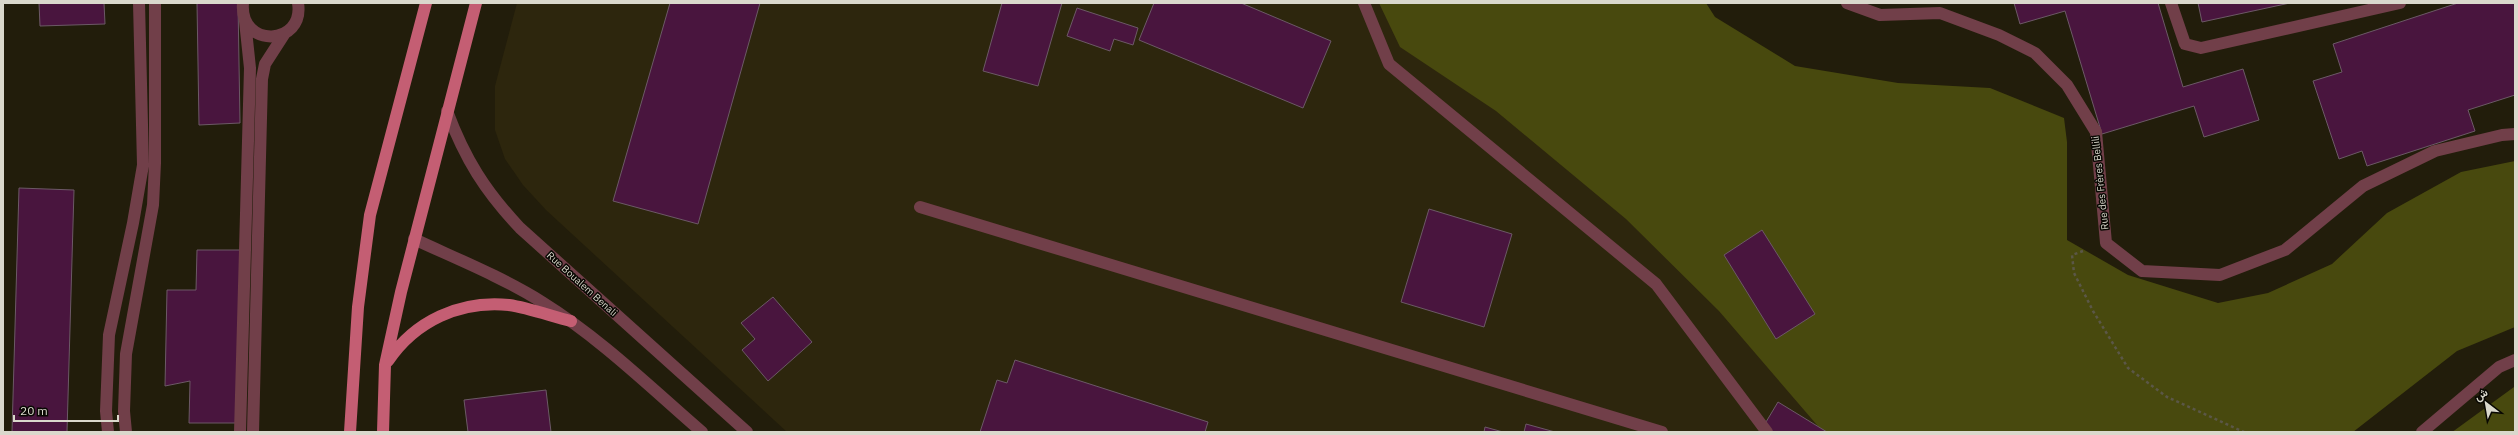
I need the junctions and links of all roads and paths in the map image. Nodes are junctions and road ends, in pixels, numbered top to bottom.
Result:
1 (139, 3) edge
2 (155, 3) edge
3 (243, 3) edge
4 (298, 3) edge
5 (426, 3) edge
6 (476, 3) edge
7 (1364, 3) edge
8 (1847, 3) edge
9 (2171, 3) edge
10 (2400, 3) edge
11 (245, 21) junction
12 (285, 33) junction
13 (447, 111) junction
14 (2515, 134) edge
15 (920, 207) dead end
16 (414, 239) junction
17 (2106, 243) junction
18 (571, 321) junction
19 (2515, 360) edge
20 (385, 365) junction
21 (108, 432) edge
22 (126, 432) edge
23 (240, 432) edge
24 (253, 432) edge
25 (350, 432) edge
26 (383, 432) edge
27 (702, 432) edge
28 (747, 432) edge
29 (1662, 432) edge
30 (1767, 432) edge
31 (2244, 432) edge
32 (2422, 432) edge

1 - 21 street
2 - 22 street
3 - 11 street
4 - 12 street
5 - 25 main road
6 - 13 main road
7 - 30 street
8 - 17 street, Rue des Frères Bellili
9 - 10 street
11 - 12 street
11 - 23 street
12 - 24 street
13 - 16 main road
13 - 28 street, Rue Boualem Benali
14 - 17 street, Rue des Frères Bellili
15 - 29 street
16 - 18 street
16 - 20 main road
17 - 31 path
18 - 20 main road
18 - 27 street
19 - 32 street
20 - 26 main road

